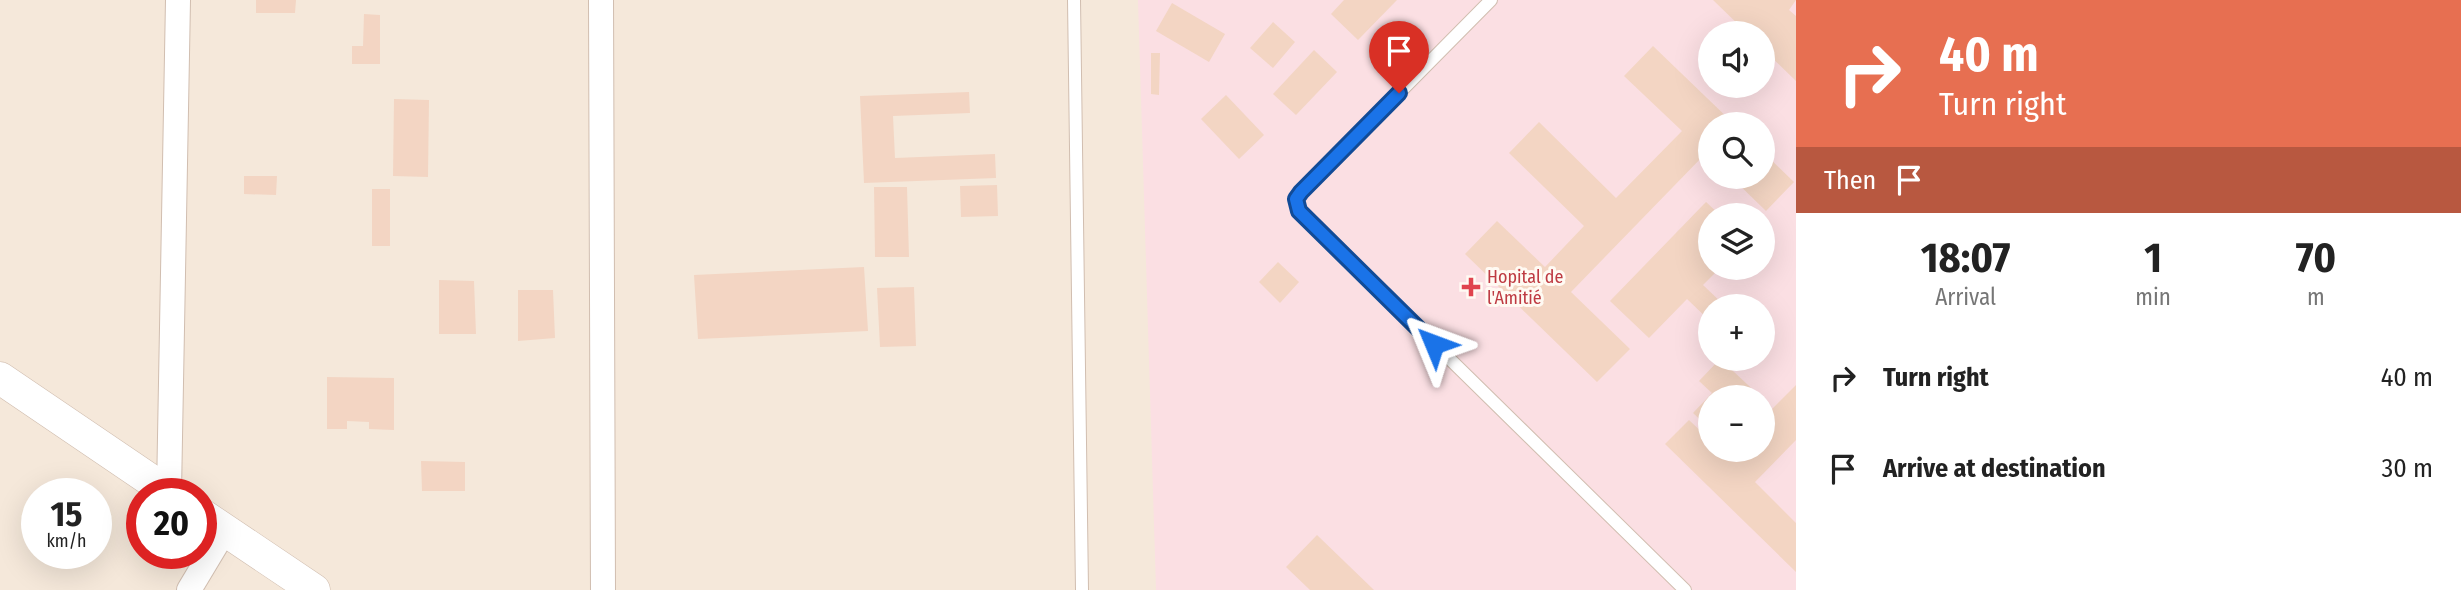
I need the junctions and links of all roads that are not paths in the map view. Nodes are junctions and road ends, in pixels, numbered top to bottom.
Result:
1 (178, 0) edge
2 (601, 0) edge
3 (1074, 0) edge
4 (1490, 0) edge
5 (0, 378) edge
6 (148, 478) edge
7 (170, 478) edge
8 (217, 525) edge
9 (196, 569) edge
10 (189, 590) edge
11 (314, 590) edge
12 (603, 590) edge
13 (1082, 590) edge
14 (1685, 590) edge

1 - 7 street
2 - 12 street
3 - 13 lane
4 - 14 lane
5 - 6 street
8 - 11 street
9 - 10 street

